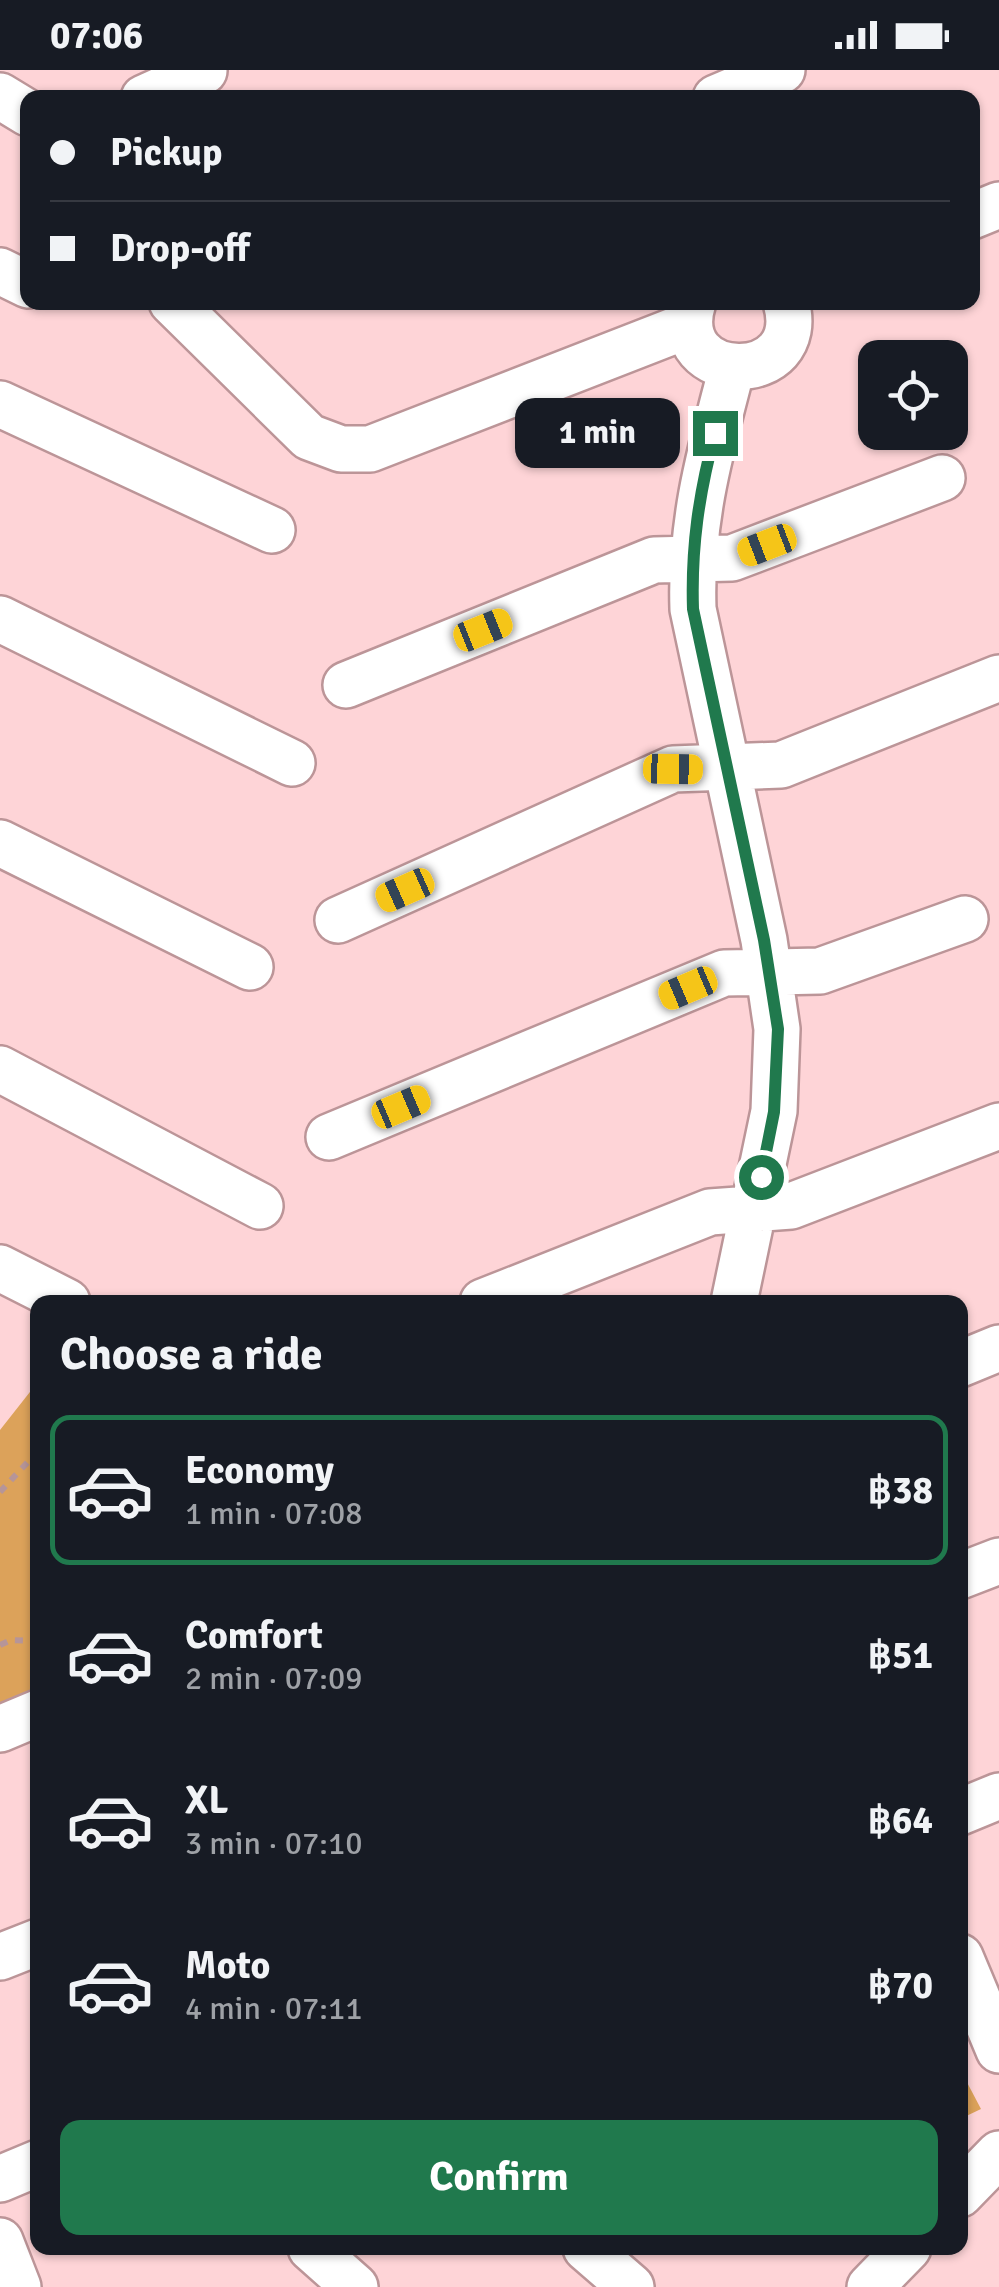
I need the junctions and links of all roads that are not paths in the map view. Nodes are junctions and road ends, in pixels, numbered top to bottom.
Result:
1 (782, 70) edge
2 (204, 72) edge
3 (162, 90) edge
4 (735, 90) edge
5 (196, 310) edge
6 (788, 310) edge
7 (691, 314) edge
8 (732, 368) junction
9 (0, 404) edge
10 (942, 478) dead end
11 (272, 530) dead end
12 (692, 560) junction
13 (0, 619) edge
14 (999, 678) edge
15 (346, 685) dead end
16 (292, 762) dead end
17 (728, 770) junction
18 (0, 843) edge
19 (966, 919) dead end
20 (338, 920) dead end
21 (250, 968) dead end
22 (769, 972) junction
23 (0, 1069) edge
24 (999, 1126) edge
25 (329, 1137) dead end
26 (260, 1206) dead end
27 (754, 1210) junction
28 (0, 1268) edge
29 (53, 1295) edge
30 (502, 1295) edge
31 (736, 1295) edge
32 (999, 1348) edge
33 (968, 1361) edge
34 (999, 1561) edge
35 (968, 1573) edge
36 (30, 1716) edge
37 (0, 1729) edge
38 (999, 1796) edge
39 (968, 1809) edge
40 (30, 1945) edge
41 (0, 1957) edge
42 (968, 1979) edge
43 (985, 2023) edge
44 (999, 2154) edge
45 (30, 2167) edge
46 (0, 2178) edge
47 (968, 2186) edge
48 (0, 2241) edge
49 (318, 2255) edge
50 (594, 2255) edge
51 (901, 2255) edge
52 (18, 2287) edge
53 (355, 2287) edge
54 (630, 2287) edge
55 (870, 2287) edge

1 - 4 street
2 - 3 street
5 - 7 street
6 - 8 street
7 - 8 street
8 - 12 street
9 - 11 street
10 - 12 street
12 - 15 street
12 - 17 street
13 - 16 street
14 - 17 street
17 - 20 street
17 - 22 street
18 - 21 street
19 - 22 street
22 - 25 street
22 - 27 street
23 - 26 street
24 - 27 street
27 - 30 street
27 - 31 street
28 - 29 street
32 - 33 street
34 - 35 street
36 - 37 street
38 - 39 street
40 - 41 street
42 - 43 street
44 - 47 street
45 - 46 street
48 - 52 street
49 - 53 street
50 - 54 street
51 - 55 street

